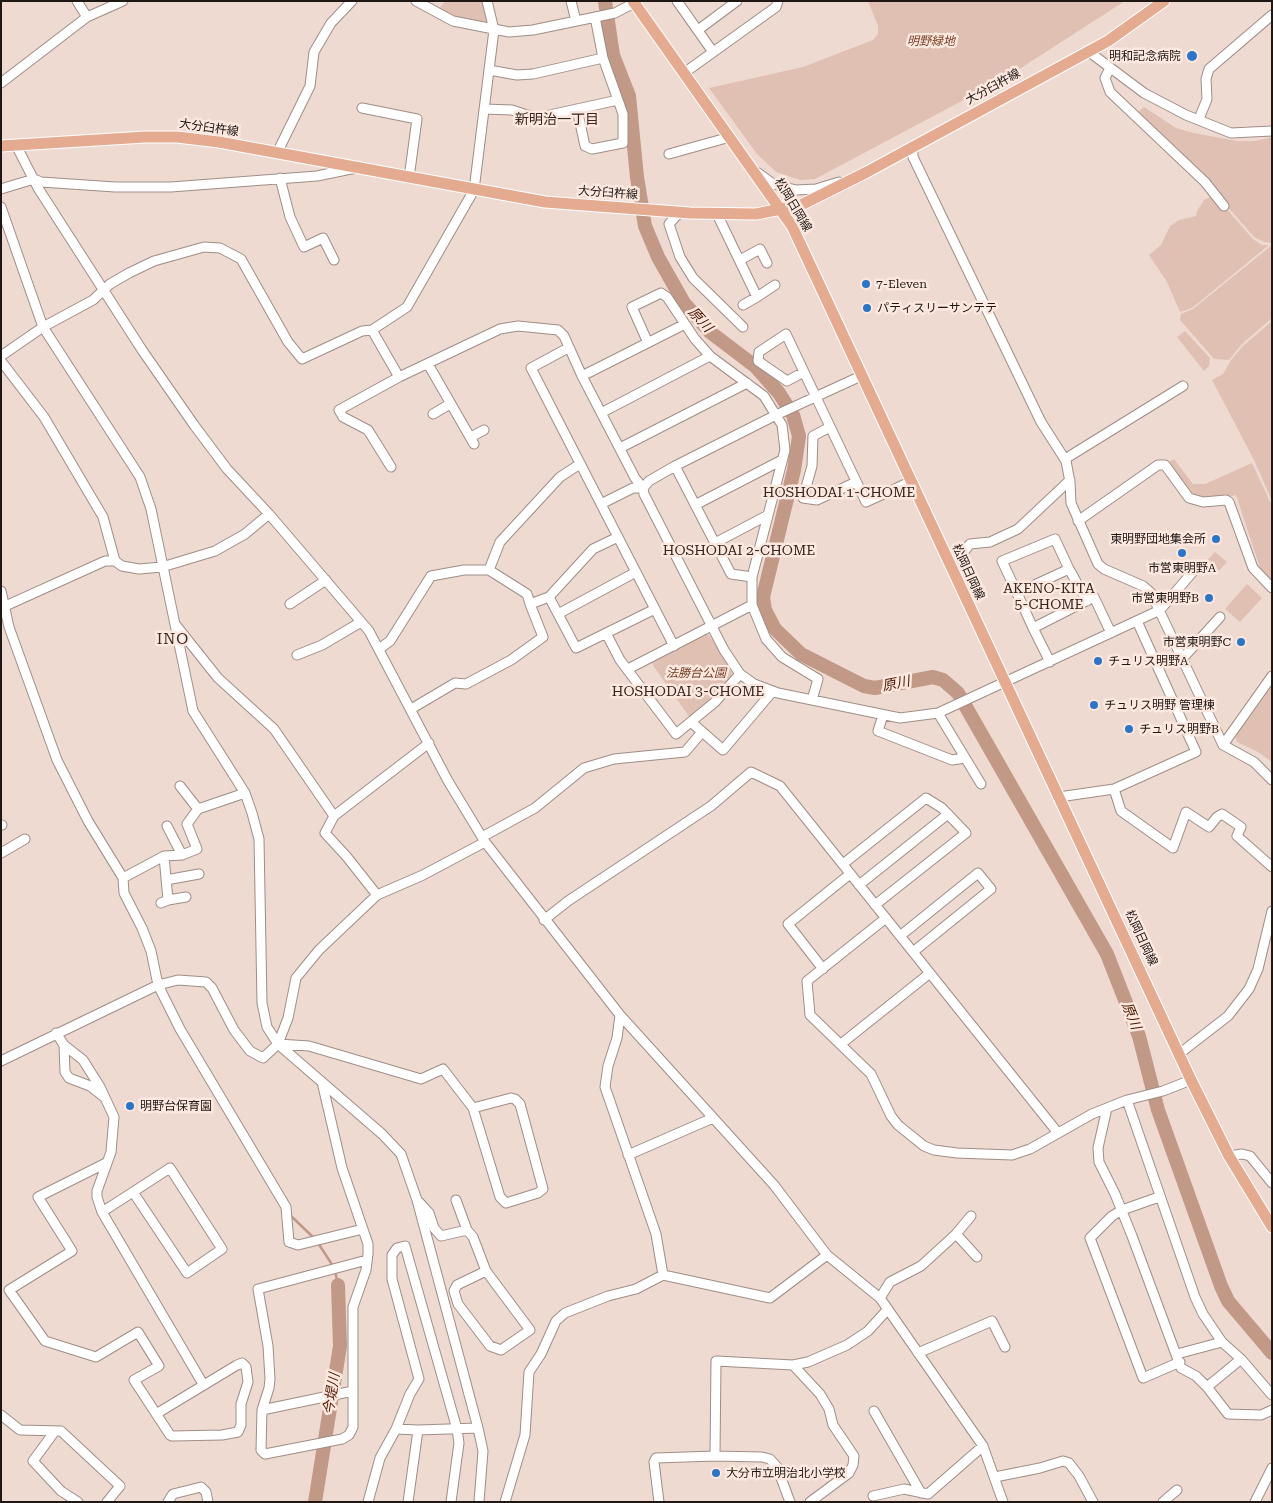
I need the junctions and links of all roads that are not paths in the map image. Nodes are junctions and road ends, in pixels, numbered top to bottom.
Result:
1 (77, 1) edge
2 (122, 1) edge
3 (352, 1) edge
4 (416, 1) edge
5 (487, 1) edge
6 (572, 1) edge
7 (677, 1) edge
8 (737, 1) edge
9 (1164, 1) edge
10 (634, 2) edge
11 (781, 2) edge
12 (596, 16) junction
13 (1272, 16) edge
14 (87, 17) junction
15 (576, 21) junction
16 (494, 30) junction
17 (698, 30) junction
18 (1088, 51) junction
19 (714, 52) junction
20 (603, 58) junction
21 (1110, 68) junction
22 (489, 70) junction
23 (684, 73) junction
24 (1, 82) edge
25 (618, 100) junction
26 (362, 108) dead end
27 (484, 109) junction
28 (577, 109) junction
29 (1199, 119) junction
30 (1272, 131) edge
31 (730, 137) junction
32 (16, 145) junction
33 (1, 146) edge
34 (913, 146) junction
35 (278, 153) junction
36 (669, 154) dead end
37 (750, 165) junction
38 (356, 168) junction
39 (867, 172) junction
40 (280, 178) junction
41 (409, 178) junction
42 (34, 179) junction
43 (1, 190) edge
44 (474, 190) junction
45 (1224, 206) dead end
46 (1, 207) edge
47 (782, 210) junction
48 (679, 212) junction
49 (717, 214) junction
50 (334, 260) dead end
51 (740, 260) junction
52 (767, 263) dead end
53 (775, 285) dead end
54 (104, 290) junction
55 (757, 297) junction
56 (743, 305) dead end
57 (685, 324) junction
58 (44, 327) junction
59 (743, 328) dead end
60 (372, 330) junction
61 (648, 343) junction
62 (568, 348) junction
63 (1, 356) edge
64 (710, 356) junction
65 (1, 361) edge
66 (428, 364) junction
67 (804, 372) junction
68 (582, 376) junction
69 (861, 376) junction
70 (399, 377) junction
71 (747, 383) junction
72 (1183, 386) dead end
73 (816, 397) junction
74 (450, 404) junction
75 (601, 413) junction
76 (780, 413) junction
77 (433, 414) dead end
78 (830, 427) junction
79 (484, 430) dead end
80 (620, 448) junction
81 (1065, 459) junction
82 (782, 460) junction
83 (580, 464) junction
84 (675, 466) junction
85 (391, 467) dead end
86 (1070, 480) junction
87 (912, 481) junction
88 (856, 482) junction
89 (643, 488) junction
90 (601, 504) junction
91 (695, 505) junction
92 (269, 514) junction
93 (768, 515) junction
94 (1078, 521) junction
95 (618, 537) junction
96 (715, 543) junction
97 (947, 560) junction
98 (115, 561) junction
99 (162, 567) junction
100 (1197, 567) dead end
101 (1069, 569) junction
102 (489, 570) junction
103 (636, 572) junction
104 (752, 578) junction
105 (326, 580) junction
106 (1272, 588) edge
107 (1, 592) edge
108 (1017, 593) junction
109 (549, 597) junction
110 (1087, 601) junction
111 (290, 604) dead end
112 (530, 604) junction
113 (752, 605) junction
114 (3, 606) edge
115 (655, 609) junction
116 (1160, 610) junction
117 (558, 614) junction
118 (1220, 618) dead end
119 (1136, 621) junction
120 (360, 622) junction
121 (174, 623) junction
122 (711, 626) junction
123 (1033, 628) junction
124 (606, 633) junction
125 (1111, 633) junction
126 (674, 646) junction
127 (379, 649) junction
128 (297, 655) dead end
129 (1182, 659) junction
130 (1050, 662) junction
131 (628, 669) junction
132 (740, 674) junction
133 (1272, 676) edge
134 (1005, 682) junction
135 (772, 692) junction
136 (812, 700) junction
137 (411, 708) junction
138 (938, 713) junction
139 (883, 714) junction
140 (690, 722) junction
141 (702, 732) junction
142 (429, 743) junction
143 (1223, 744) junction
144 (965, 758) junction
145 (1272, 780) edge
146 (981, 784) dead end
147 (180, 786) dead end
148 (1114, 789) junction
149 (245, 793) junction
150 (1059, 797) junction
151 (198, 810) junction
152 (948, 814) junction
153 (334, 816) junction
154 (167, 826) dead end
155 (25, 839) dead end
156 (483, 839) junction
157 (1, 853) edge
158 (182, 855) junction
159 (164, 856) junction
160 (843, 864) junction
161 (1272, 867) edge
162 (199, 874) dead end
163 (850, 874) junction
164 (123, 878) junction
165 (166, 880) junction
166 (859, 885) junction
167 (377, 895) junction
168 (186, 897) dead end
169 (876, 905) junction
170 (1272, 911) edge
171 (886, 918) junction
172 (544, 920) junction
173 (900, 936) junction
174 (913, 952) junction
175 (823, 969) junction
176 (930, 973) junction
177 (158, 985) junction
178 (620, 1015) junction
179 (56, 1033) junction
180 (278, 1044) junction
181 (841, 1044) junction
182 (64, 1045) junction
183 (1179, 1054) junction
184 (1, 1061) edge
185 (1191, 1080) junction
186 (322, 1082) junction
187 (105, 1098) junction
188 (1127, 1100) junction
189 (473, 1108) junction
190 (1107, 1108) junction
191 (713, 1118) junction
192 (1058, 1133) junction
193 (628, 1155) junction
194 (1229, 1156) junction
195 (106, 1162) junction
196 (1272, 1183) edge
197 (133, 1192) junction
198 (1159, 1196) junction
199 (418, 1200) junction
200 (456, 1200) dead end
201 (1122, 1210) junction
202 (102, 1212) junction
203 (971, 1216) dead end
204 (1272, 1227) edge
205 (363, 1229) junction
206 (467, 1230) junction
207 (956, 1234) junction
208 (826, 1255) junction
209 (977, 1257) dead end
210 (367, 1260) junction
211 (486, 1271) junction
212 (663, 1275) junction
213 (880, 1298) junction
214 (888, 1309) junction
215 (1222, 1342) junction
216 (1005, 1347) dead end
217 (918, 1353) junction
218 (1178, 1358) junction
219 (1241, 1359) junction
220 (793, 1365) junction
221 (203, 1384) junction
222 (1207, 1387) junction
223 (353, 1391) junction
224 (1272, 1395) edge
225 (262, 1410) junction
226 (1272, 1410) edge
227 (874, 1411) dead end
228 (156, 1414) junction
229 (1, 1415) edge
230 (478, 1428) junction
231 (396, 1429) junction
232 (457, 1429) junction
233 (418, 1430) junction
234 (55, 1431) junction
235 (983, 1446) junction
236 (715, 1456) junction
237 (1272, 1468) edge
238 (995, 1477) junction
239 (1177, 1490) dead end
240 (921, 1494) junction
241 (872, 1496) dead end
242 (78, 1502) edge
243 (107, 1502) edge
244 (168, 1502) edge
245 (208, 1502) edge
246 (368, 1502) edge
247 (408, 1502) edge
248 (451, 1502) edge
249 (479, 1502) edge
250 (505, 1502) edge
251 (659, 1502) edge
252 (790, 1502) edge
253 (810, 1502) edge
254 (1003, 1502) edge
255 (1093, 1502) edge
256 (1162, 1502) edge
257 (1255, 1502) edge

1 - 14 street
2 - 14 street
3 - 35 street
4 - 16 street
5 - 16 street
6 - 15 street
7 - 17 street
8 - 17 street
9 - 18 main road, 大分臼杵線
10 - 12 street
10 - 23 main road, 松岡日岡線
11 - 19 street
12 - 15 street
12 - 20 street
13 - 29 street
14 - 24 street
15 - 16 street
16 - 22 street
17 - 19 street
18 - 21 street
18 - 34 main road, 大分臼杵線
19 - 23 street
20 - 22 street
20 - 25 street
21 - 29 street
21 - 45 street
22 - 27 street
23 - 31 main road, 松岡日岡線
25 - 28 street
25 - 28 street
26 - 41 street
27 - 28 street
27 - 44 street
29 - 30 street
31 - 36 street
31 - 37 main road, 松岡日岡線
32 - 33 main road, 大分臼杵線
32 - 35 main road, 大分臼杵線
32 - 42 street
34 - 39 main road, 大分臼杵線
34 - 81 street
35 - 38 main road, 大分臼杵線
37 - 39 street
37 - 47 main road, 松岡日岡線
38 - 40 street
38 - 41 main road, 大分臼杵線
39 - 47 main road, 大分臼杵線
40 - 42 street
40 - 50 street
41 - 44 main road, 大分臼杵線
42 - 43 street
42 - 54 street
44 - 48 main road, 大分臼杵線
44 - 60 street
46 - 58 street
47 - 49 main road, 大分臼杵線
47 - 69 main road, 松岡日岡線
48 - 49 main road, 大分臼杵線
48 - 59 street
49 - 51 street
51 - 52 street
51 - 55 street
53 - 55 street
54 - 58 street
54 - 60 street
54 - 92 street
55 - 56 street
57 - 61 street
57 - 61 street
57 - 64 street
58 - 63 street
58 - 99 street
60 - 70 street
61 - 68 street
62 - 66 street
62 - 68 street
62 - 83 street
64 - 71 street
64 - 75 street
65 - 98 street
66 - 70 street
66 - 74 street
67 - 67 street
67 - 73 street
68 - 75 street
69 - 73 street
69 - 87 main road, 松岡日岡線
70 - 85 street
71 - 76 street
71 - 80 street
72 - 81 street
73 - 76 street
73 - 78 street
74 - 77 street
74 - 79 street
75 - 80 street
76 - 82 street
76 - 84 street
78 - 88 street
78 - 88 street
80 - 89 street
81 - 86 street
82 - 91 street
82 - 93 street
83 - 90 street
83 - 102 street
84 - 89 street
84 - 91 street
86 - 94 street
86 - 97 street
87 - 88 street
87 - 97 main road, 松岡日岡線
89 - 90 street
89 - 122 street
90 - 95 street
91 - 96 street
92 - 99 street
92 - 105 street
93 - 96 street
93 - 104 street
94 - 106 street
94 - 116 street
95 - 103 street
95 - 109 street
96 - 104 street
97 - 134 main road, 松岡日岡線
98 - 99 street
98 - 114 street
99 - 121 street
100 - 116 street
101 - 108 street
101 - 108 street
101 - 110 street
102 - 112 street
102 - 127 street
103 - 115 street
103 - 117 street
104 - 113 street
105 - 111 street
105 - 120 street
107 - 114 street
108 - 123 street
109 - 112 street
109 - 117 street
110 - 123 street
110 - 125 street
112 - 137 street
113 - 122 street
113 - 136 street
114 - 164 street
115 - 124 street
115 - 126 street
116 - 119 street
116 - 129 street
117 - 124 street
118 - 129 street
119 - 125 street
119 - 148 street
120 - 127 street
120 - 128 street
121 - 149 street
121 - 153 street
122 - 126 street
122 - 132 street
123 - 130 street
124 - 131 street
125 - 130 street
126 - 131 street
127 - 137 street
129 - 143 street
130 - 134 street
131 - 140 street
132 - 135 street
132 - 140 street
133 - 143 street
134 - 138 street
134 - 150 main road, 松岡日岡線
135 - 136 street
135 - 141 street
136 - 139 street
137 - 142 street
138 - 139 street
138 - 144 street
139 - 144 street
140 - 141 street
141 - 156 street
142 - 153 street
142 - 156 street
143 - 145 street
144 - 146 street
147 - 151 street
148 - 150 street
148 - 161 street
149 - 151 street
149 - 180 street
150 - 183 main road, 松岡日岡線
151 - 158 street
152 - 160 street
152 - 166 street
152 - 169 street
153 - 167 street
154 - 158 street
155 - 157 street
156 - 167 street
156 - 172 street
158 - 159 street
159 - 164 street
159 - 165 street
160 - 163 street
160 - 172 street
162 - 165 street
163 - 166 street
163 - 175 street
164 - 177 street
165 - 168 street
166 - 169 street
167 - 180 street
169 - 171 street
170 - 183 street
171 - 173 street
171 - 175 street
172 - 178 street
173 - 174 street
173 - 174 street
174 - 176 street
175 - 181 street
176 - 181 street
176 - 192 street
177 - 179 street
177 - 180 street
177 - 205 street
178 - 191 street
178 - 193 street
179 - 182 street
179 - 184 street
180 - 186 street
180 - 189 street
181 - 192 street
182 - 187 street
182 - 187 street
183 - 185 main road, 松岡日岡線
185 - 188 street
185 - 194 main road, 松岡日岡線
186 - 199 street
186 - 205 street
187 - 195 street
188 - 190 street
188 - 198 street
189 - 189 street
190 - 192 street
190 - 201 street
191 - 193 street
191 - 208 street
193 - 212 street
194 - 196 street
194 - 204 main road, 松岡日岡線
195 - 202 street
195 - 228 street
197 - 197 street
197 - 202 street
198 - 201 street
198 - 215 street
199 - 206 street
199 - 230 street
200 - 206 street
201 - 218 street
201 - 218 street
202 - 221 street
203 - 207 street
205 - 210 street
206 - 211 street
207 - 209 street
207 - 213 street
208 - 212 street
208 - 213 street
210 - 223 street
210 - 225 street
211 - 211 street
212 - 250 street
213 - 214 street
214 - 217 street
214 - 220 street
215 - 218 street
215 - 219 street
216 - 217 street
217 - 235 street
218 - 222 street
219 - 222 street
219 - 224 street
220 - 236 street
220 - 253 street
221 - 228 street
221 - 228 street
222 - 226 street
223 - 225 street
223 - 225 street
227 - 240 street
229 - 234 street
230 - 232 street
230 - 249 street
231 - 232 street
231 - 233 street
231 - 246 street
232 - 233 street
232 - 248 street
233 - 247 street
234 - 242 street
234 - 243 street
235 - 238 street
235 - 240 street
236 - 251 street
236 - 252 street
237 - 257 street
238 - 254 street
238 - 255 street
239 - 256 street
240 - 241 street
244 - 245 street

